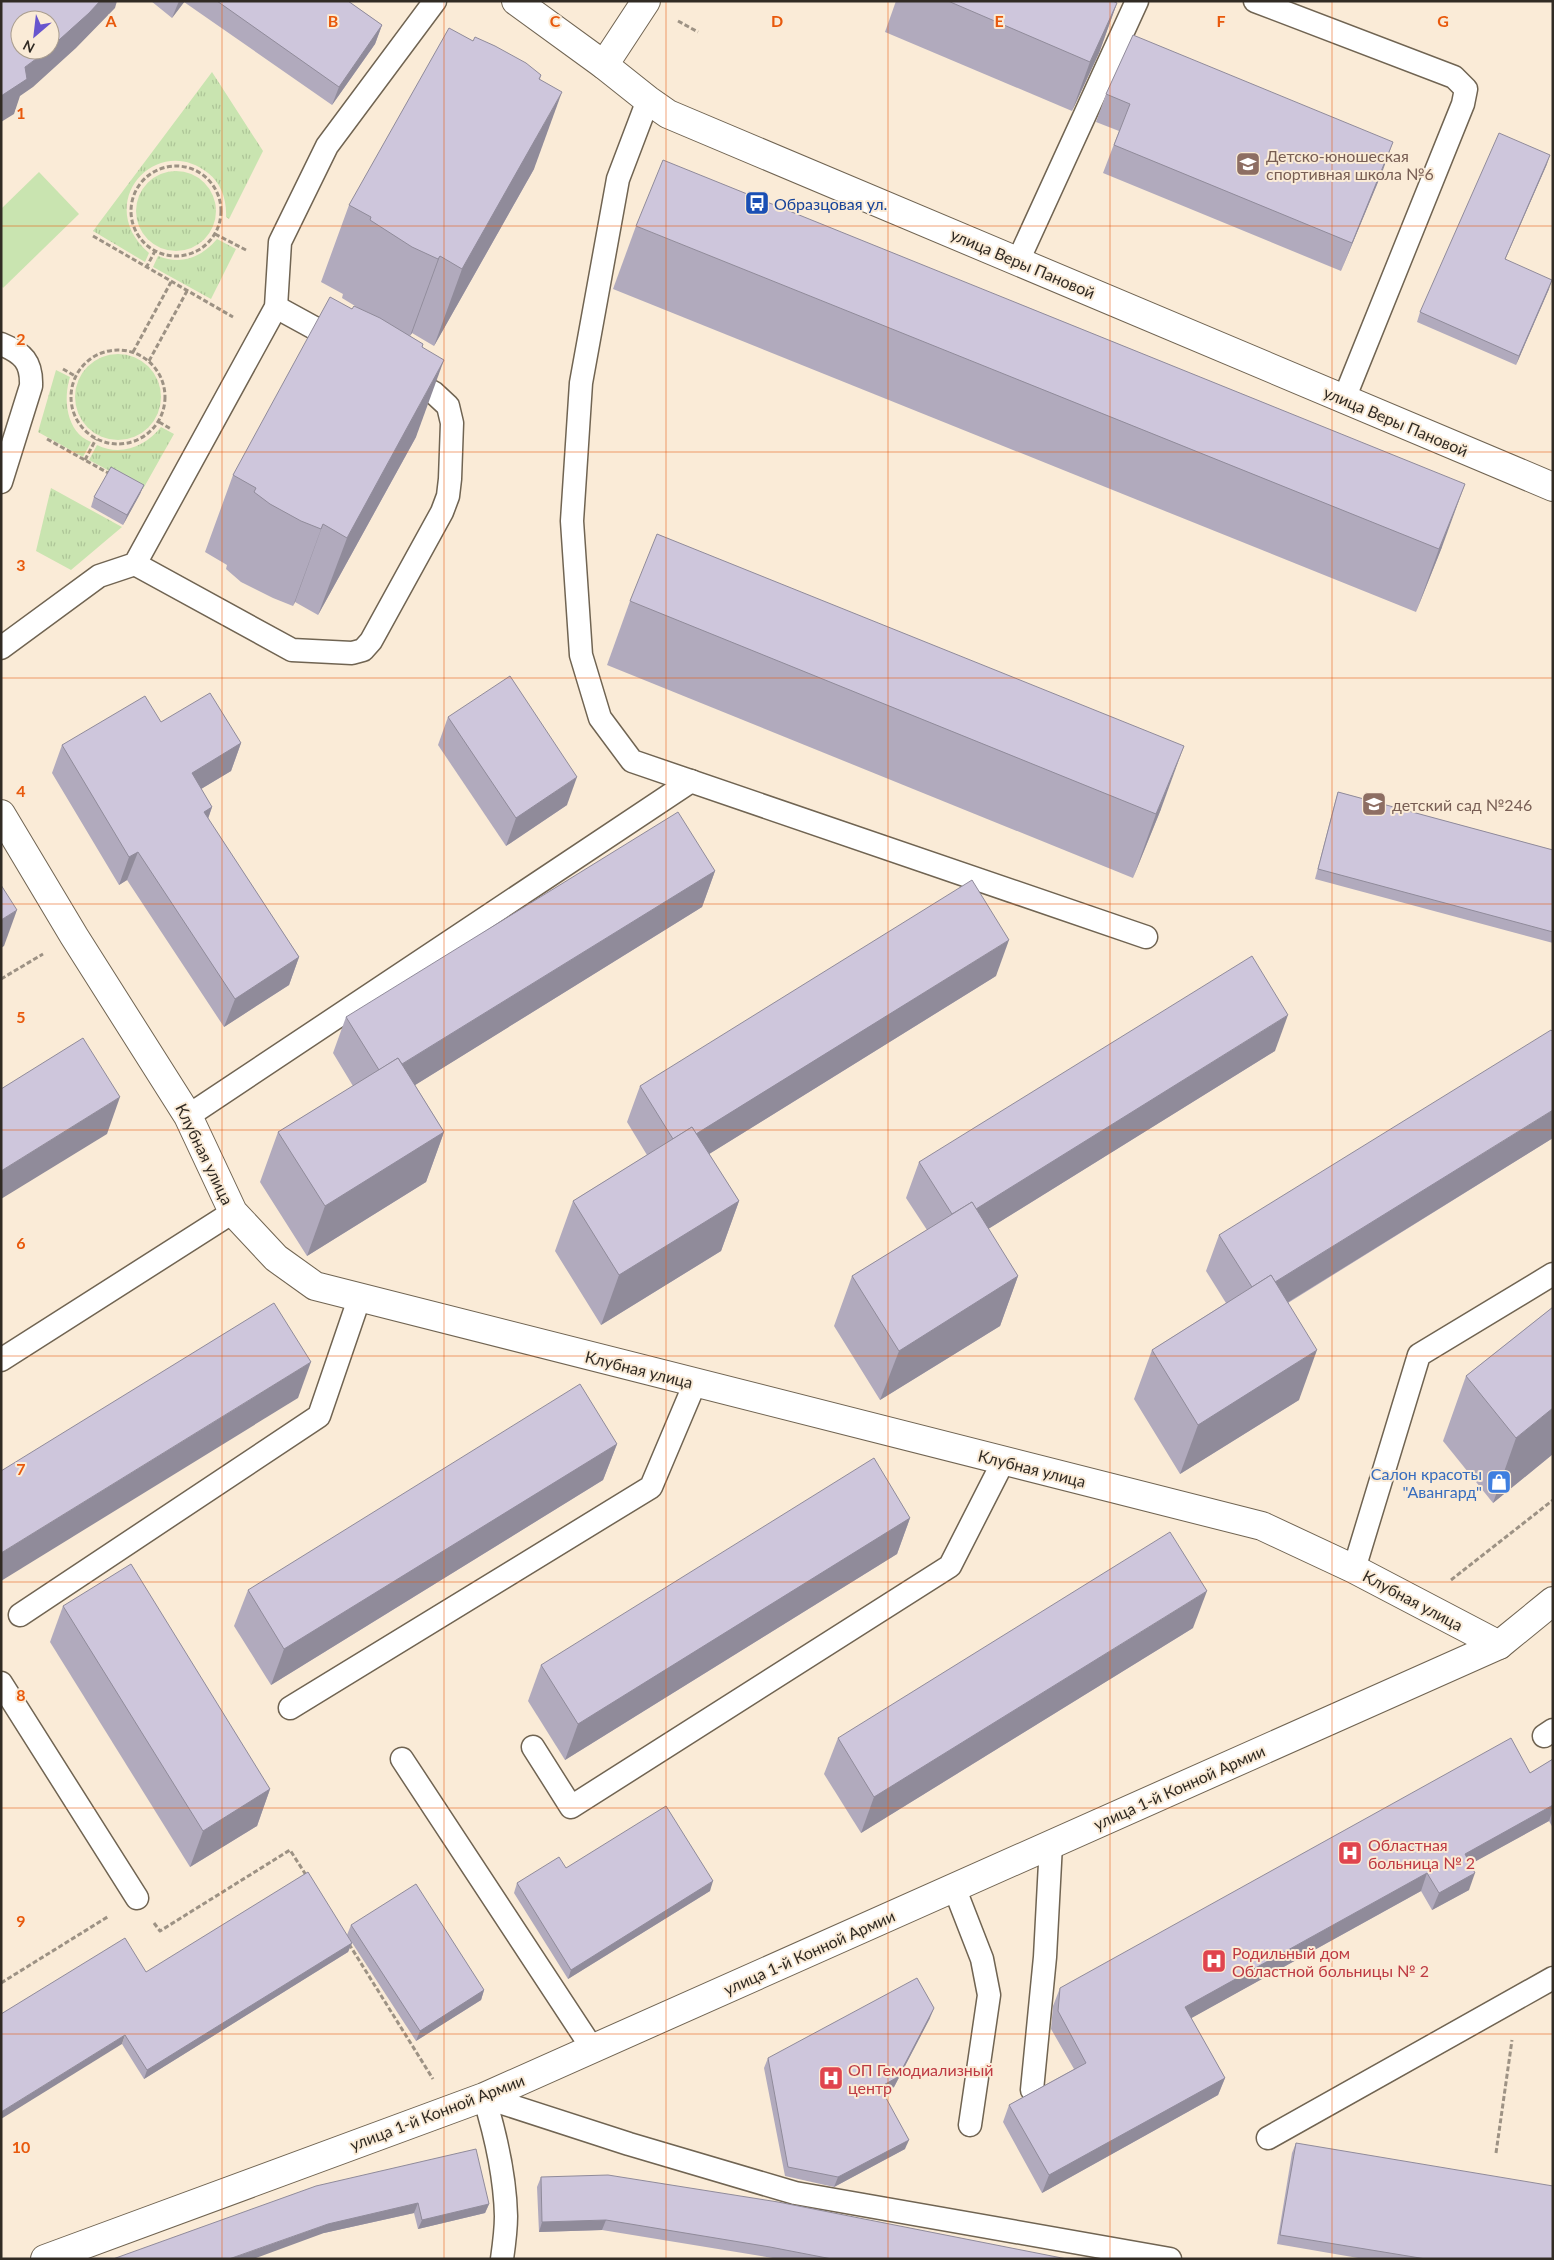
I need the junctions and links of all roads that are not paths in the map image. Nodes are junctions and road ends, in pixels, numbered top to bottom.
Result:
1 (435, 1) edge
2 (516, 1) edge
3 (646, 1) edge
4 (1137, 1) edge
5 (1255, 1) edge
6 (604, 65) junction
7 (648, 100) junction
8 (1018, 261) junction
9 (276, 307) junction
10 (1, 344) edge
11 (359, 352) edge
12 (384, 366) edge
13 (1344, 399) junction
14 (1, 482) edge
15 (1553, 487) edge
16 (135, 564) junction
17 (1, 648) edge
18 (691, 781) junction
19 (1, 814) edge
20 (1146, 937) dead end
21 (188, 1116) junction
22 (233, 1212) junction
23 (1553, 1274) edge
24 (359, 1299) junction
25 (1, 1360) edge
26 (695, 1383) junction
27 (1004, 1460) junction
28 (1354, 1569) junction
29 (1553, 1601) edge
30 (20, 1615) dead end
31 (1499, 1644) junction
32 (1, 1683) edge
33 (290, 1708) dead end
34 (533, 1747) dead end
35 (402, 1759) dead end
36 (1051, 1844) junction
37 (954, 1887) junction
38 (137, 1898) road end
39 (1553, 1978) edge
40 (592, 2048) junction
41 (1032, 2090) edge
42 (484, 2097) junction
43 (970, 2125) dead end
44 (1268, 2138) dead end
45 (45, 2259) edge
46 (502, 2259) edge
47 (1170, 2259) edge

1 - 9 lane
2 - 6 street, улица Веры Пановой
3 - 6 street
4 - 8 lane
5 - 13 lane
6 - 7 street, улица Веры Пановой
7 - 8 street, улица Веры Пановой
7 - 18 lane
8 - 13 street, улица Веры Пановой
9 - 11 lane
9 - 16 lane
10 - 14 lane
12 - 16 lane
13 - 15 street, улица Веры Пановой
16 - 17 lane
18 - 20 lane
18 - 21 lane
19 - 21 street, Клубная улица
21 - 22 street, Клубная улица
22 - 24 street, Клубная улица
22 - 25 lane
23 - 28 lane
24 - 26 street, Клубная улица
24 - 30 lane
26 - 27 street, Клубная улица
26 - 33 lane
27 - 28 street, Клубная улица
27 - 34 lane
28 - 31 street, Клубная улица
29 - 31 street, улица 1-й Конной Армии
31 - 36 street, улица 1-й Конной Армии
32 - 38 lane
35 - 40 lane
36 - 37 street, улица 1-й Конной Армии
36 - 41 lane
37 - 40 street, улица 1-й Конной Армии
37 - 43 lane
39 - 44 lane
40 - 42 street, улица 1-й Конной Армии
42 - 45 street, улица 1-й Конной Армии
42 - 46 lane
42 - 47 lane

